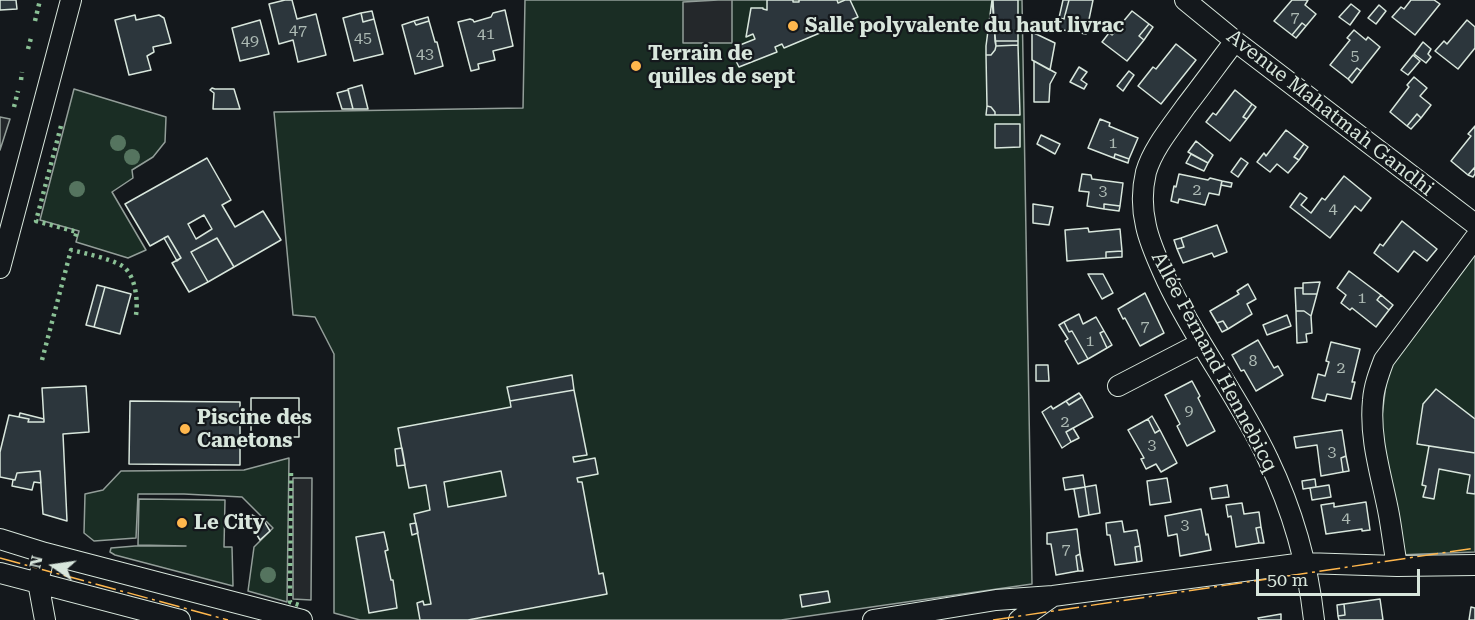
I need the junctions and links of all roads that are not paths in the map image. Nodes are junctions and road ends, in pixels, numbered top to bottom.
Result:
1 (71, 0) edge
2 (1185, 0) edge
3 (1235, 40) junction
4 (1475, 224) edge
5 (1475, 238) edge
6 (0, 268) edge
7 (1201, 343) junction
8 (1118, 386) dead end
9 (0, 539) edge
10 (45, 553) junction
11 (1304, 563) junction
12 (1475, 565) edge
13 (1397, 566) junction
14 (0, 573) edge
15 (38, 582) junction
16 (1053, 596) junction
17 (45, 620) edge
18 (180, 620) edge
19 (302, 620) edge
20 (873, 620) edge
21 (1019, 620) edge
22 (1314, 620) edge

1 - 6 street
2 - 3 street, Avenue Mahatmah Gandhi
3 - 4 street, Avenue Mahatmah Gandhi
3 - 7 street, Allée Fernand Hennebicq
5 - 13 street
7 - 8 street
7 - 11 street, Allée Fernand Hennebicq
9 - 10 street
10 - 15 street
10 - 19 street
11 - 13 street
11 - 16 street
11 - 22 street, Allée Fernand Hennebicq
12 - 13 street
14 - 15 street
15 - 17 street
15 - 18 street
16 - 20 street
16 - 21 street

